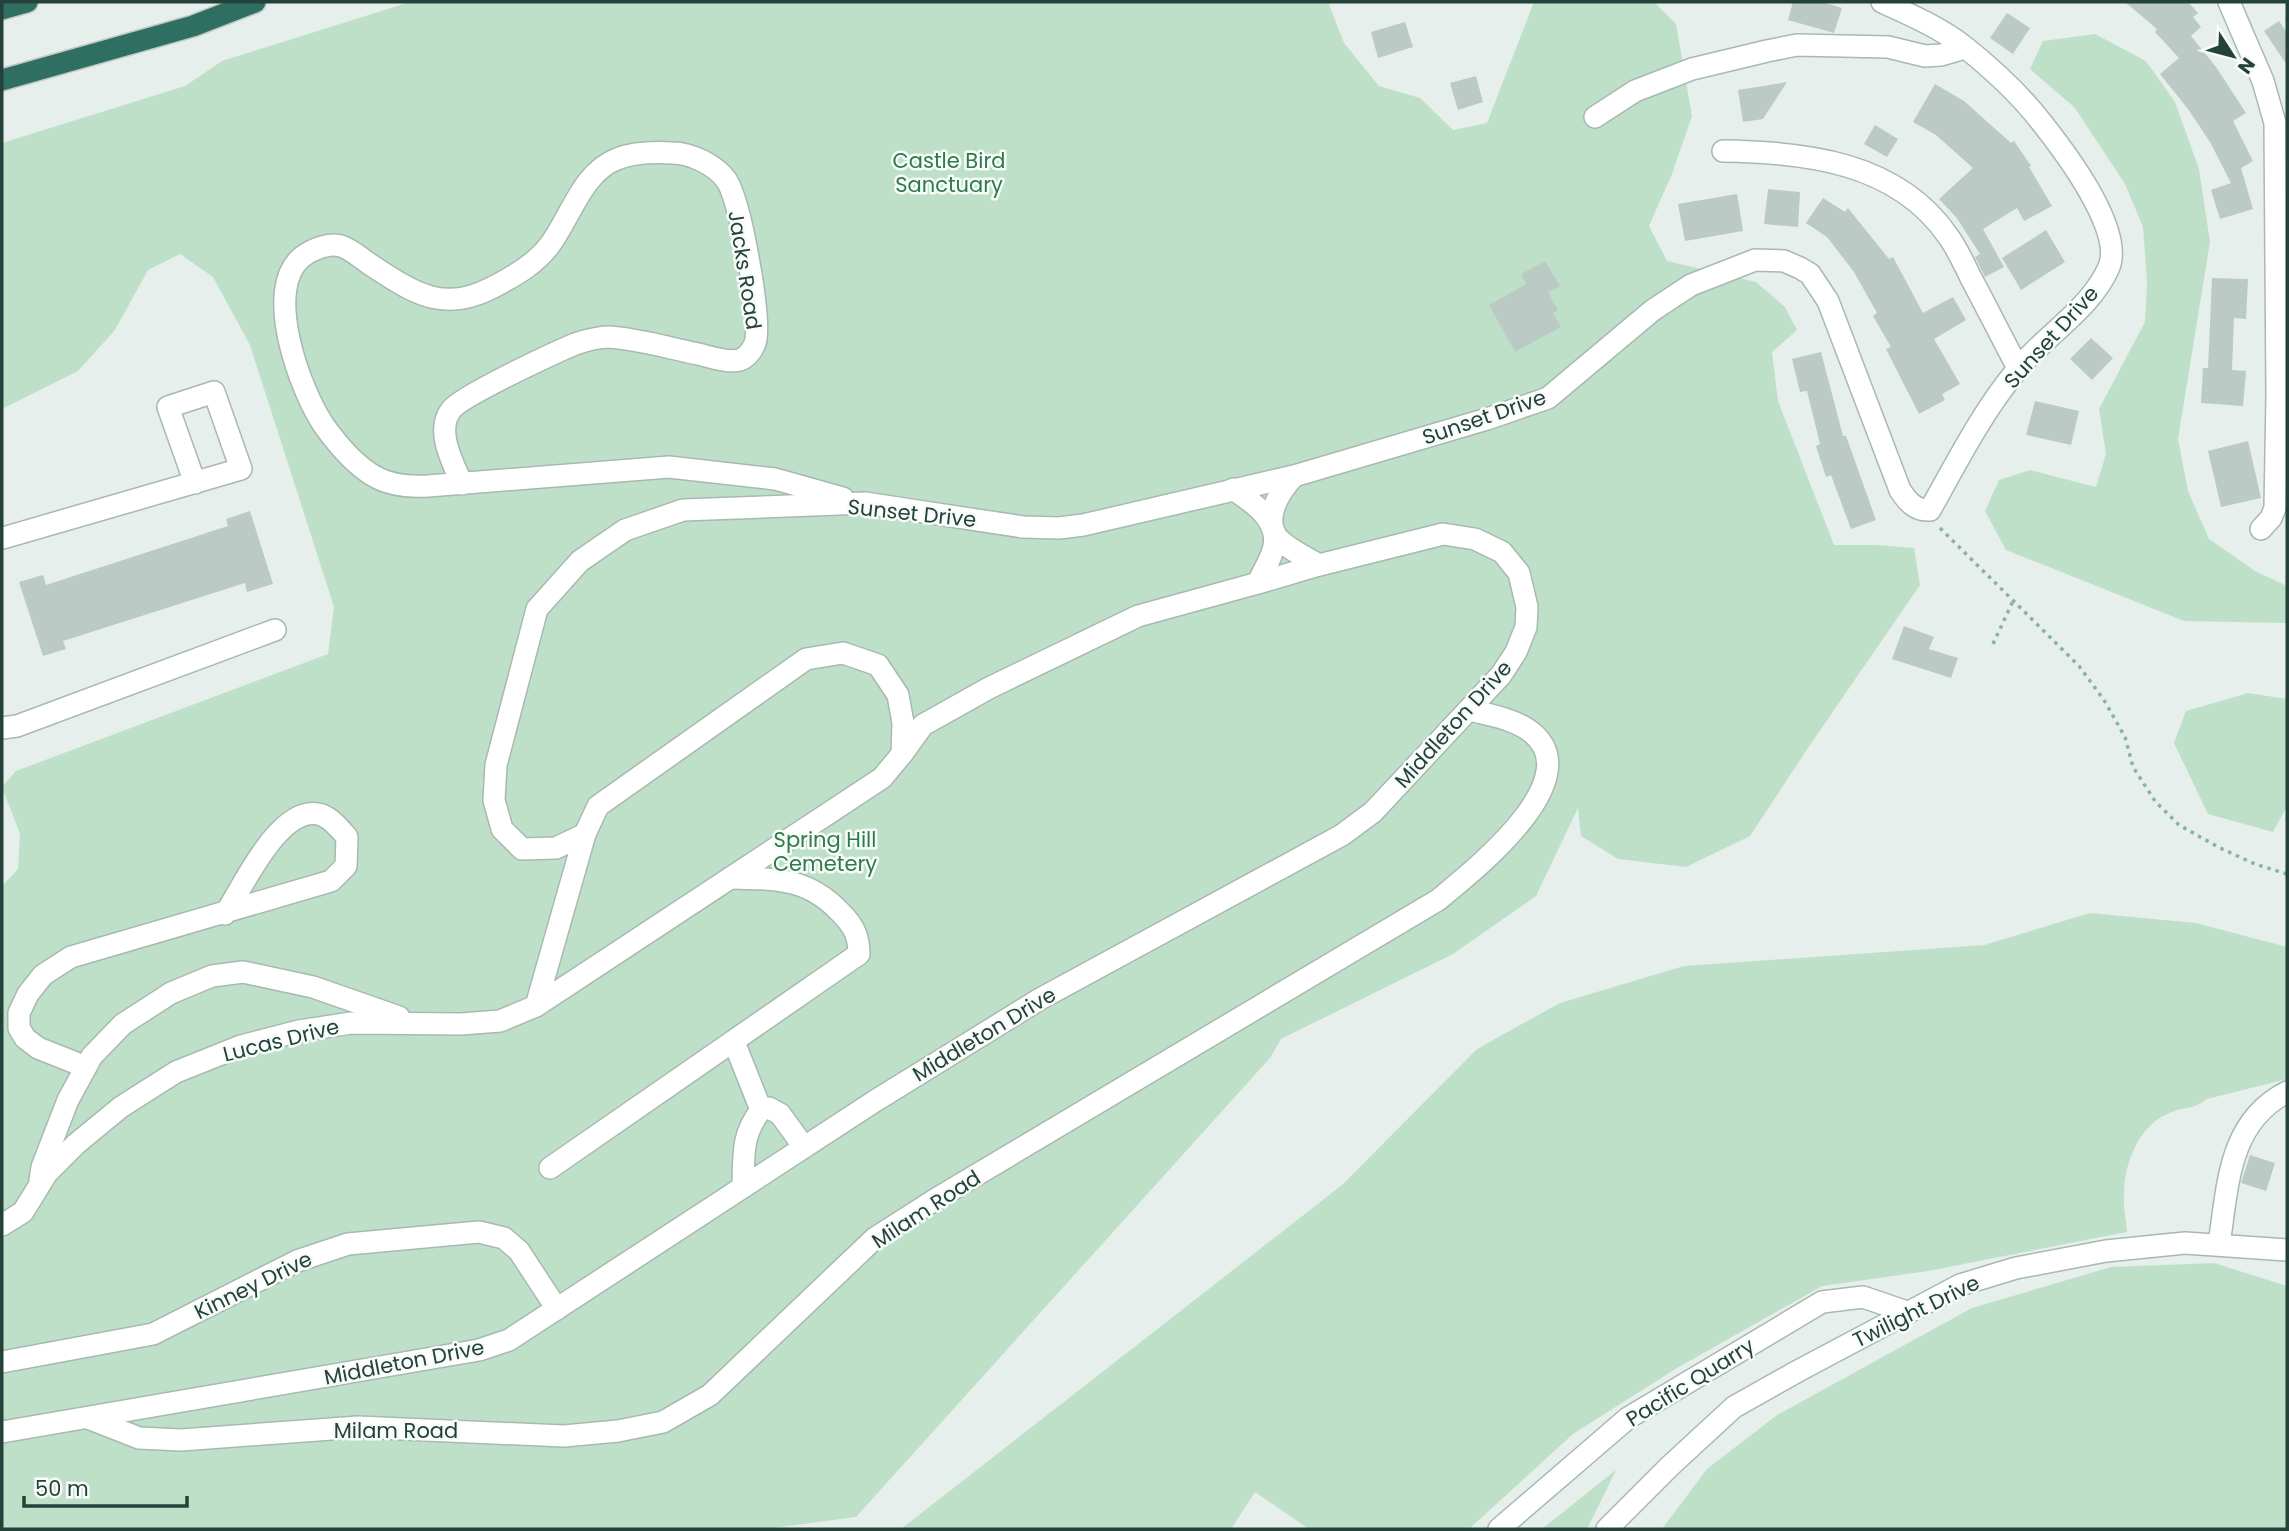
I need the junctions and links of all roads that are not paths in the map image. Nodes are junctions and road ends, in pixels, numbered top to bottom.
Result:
1 (27, 2) edge
2 (255, 2) edge
3 (1882, 2) edge
4 (2229, 2) edge
5 (2, 9) edge
6 (1965, 48) junction
7 (2, 80) edge
8 (1595, 117) dead end
9 (1723, 151) dead end
10 (2018, 368) junction
11 (1294, 477) junction
12 (195, 483) dead end
13 (462, 484) junction
14 (1233, 489) junction
15 (865, 503) junction
16 (1272, 524) junction
17 (2261, 529) dead end
18 (2, 538) edge
19 (1319, 565) junction
20 (1258, 583) junction
21 (275, 630) dead end
22 (1470, 710) junction
23 (2, 728) edge
24 (902, 754) junction
25 (585, 834) junction
26 (730, 878) junction
27 (225, 914) junction
28 (537, 1006) junction
29 (418, 1023) junction
30 (734, 1042) junction
31 (86, 1067) junction
32 (2287, 1092) edge
33 (761, 1110) junction
34 (804, 1147) junction
35 (550, 1168) dead end
36 (40, 1185) junction
37 (743, 1187) junction
38 (2, 1225) edge
39 (2219, 1244) junction
40 (2287, 1250) edge
41 (557, 1309) junction
42 (1907, 1312) junction
43 (2, 1362) edge
44 (86, 1418) junction
45 (2, 1432) edge
46 (1499, 1529) edge
47 (1607, 1529) edge

1 - 5 highway
2 - 7 highway
3 - 6 street, Sunset Drive
4 - 17 street
6 - 8 street
6 - 10 street, Sunset Drive
9 - 10 street
10 - 11 street, Sunset Drive
11 - 14 street, Sunset Drive
11 - 16 street
12 - 18 street
13 - 13 street, Jacks Road
13 - 15 street, Jacks Road
14 - 15 street, Sunset Drive
14 - 16 street
15 - 25 street, Sunset Drive
16 - 19 street
16 - 20 street
19 - 20 street, Middleton Drive
19 - 22 street, Middleton Drive
20 - 24 street, Middleton Drive
21 - 23 street
22 - 34 street, Middleton Drive
22 - 44 street, Milam Road
24 - 25 street
24 - 26 street, Lucas Drive
25 - 28 street
26 - 28 street, Lucas Drive
26 - 30 street
27 - 27 street
27 - 31 street
28 - 29 street, Lucas Drive
29 - 31 street
29 - 36 street, Lucas Drive
30 - 33 street
30 - 35 street
31 - 36 street
32 - 39 street
33 - 34 street
33 - 37 street
34 - 37 street, Middleton Drive
36 - 38 street, Lucas Drive
37 - 41 street, Middleton Drive
39 - 40 street, Twilight Drive
39 - 42 street, Twilight Drive
41 - 43 street, Kinney Drive
41 - 44 street, Middleton Drive
42 - 46 street, Pacific Quarry
42 - 47 street, Twilight Drive
44 - 45 street, Middleton Drive

